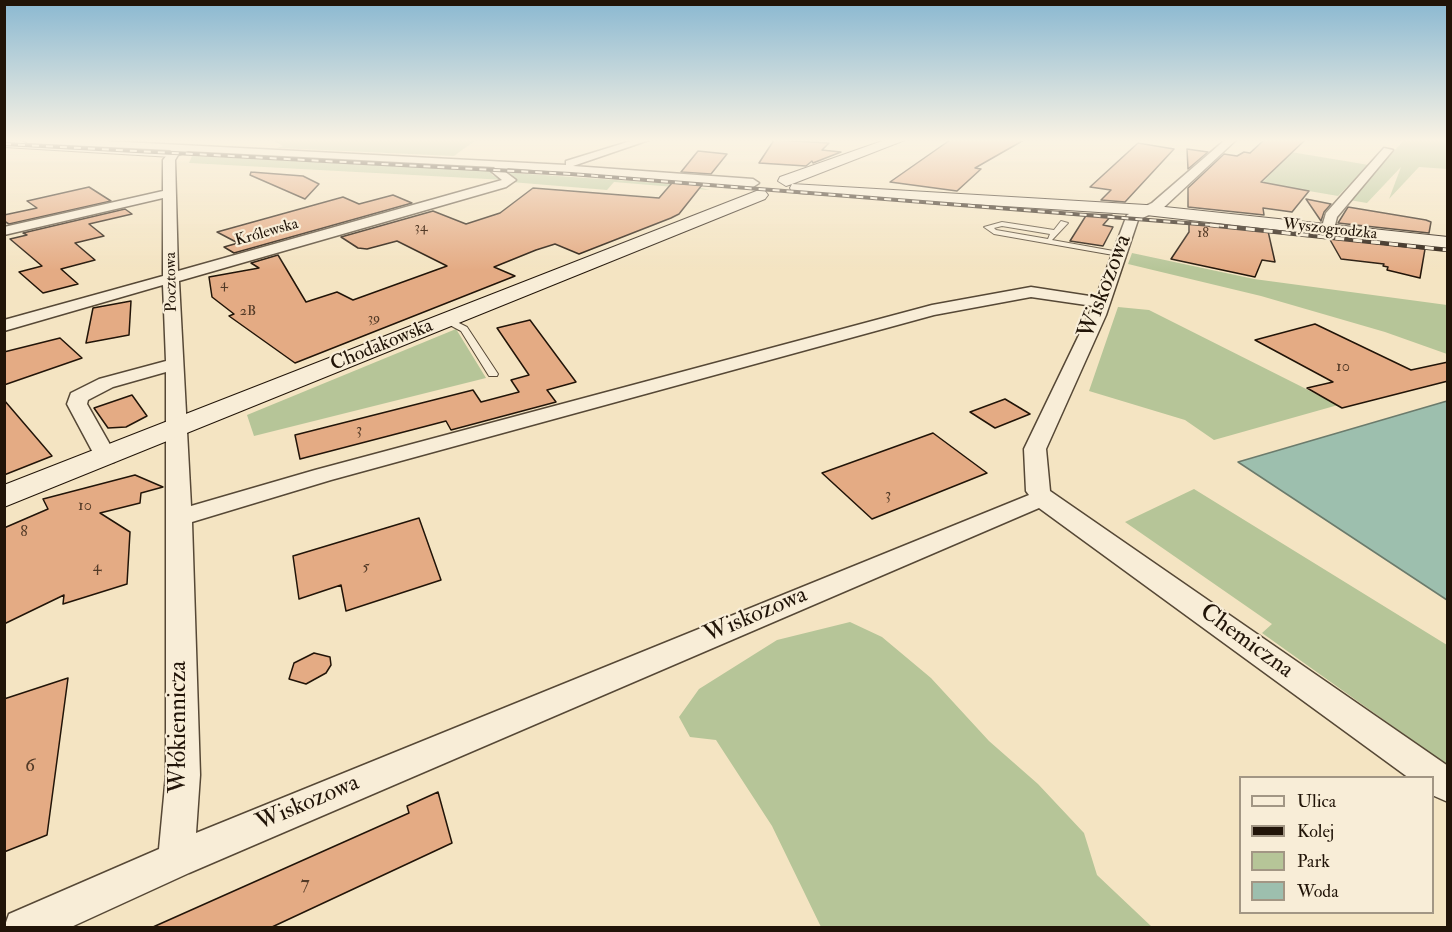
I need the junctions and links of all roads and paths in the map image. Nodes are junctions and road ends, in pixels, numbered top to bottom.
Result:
1 (170, 183) edge
2 (503, 183) edge
3 (732, 183) edge
4 (791, 183) edge
5 (1182, 183) edge
6 (1359, 183) edge
7 (777, 189) junction
8 (170, 193) junction
9 (1142, 212) junction
10 (1064, 222) dead end
11 (1328, 230) junction
12 (4, 231) edge
13 (1056, 233) junction
14 (1048, 242) junction
15 (1448, 243) edge
16 (1119, 254) junction
17 (171, 279) junction
18 (1102, 303) junction
19 (447, 320) junction
20 (4, 326) edge
21 (174, 364) junction
22 (493, 374) dead end
23 (178, 427) junction
24 (106, 457) junction
25 (4, 497) edge
26 (1043, 499) junction
27 (178, 518) junction
28 (1434, 776) edge
29 (1434, 776) edge
30 (1448, 786) edge
31 (176, 860) junction
32 (23, 927) edge

1 - 8 street, Pocztowa
2 - 17 street, Królewska
3 - 7 street, Wyszogrodzka
4 - 7 main road, Chodakowska
5 - 9 street
6 - 11 street
7 - 9 main road, Wyszogrodzka
7 - 9 main road, Wyszogrodzka
7 - 19 main road, Chodakowska
8 - 12 street
8 - 17 street, Pocztowa
9 - 11 main road, Wyszogrodzka
9 - 16 street, Wiskozowa
10 - 13 lane
11 - 15 main road, Wyszogrodzka
13 - 14 lane
13 - 14 lane
14 - 16 lane
16 - 18 street, Wiskozowa
17 - 20 street, Królewska
17 - 21 street, Pocztowa
18 - 26 street, Wiskozowa
18 - 27 street
19 - 22 lane
19 - 23 main road, Chodakowska
21 - 23 street, Pocztowa
21 - 24 street
23 - 24 main road, Chodakowska
23 - 27 street, Włókiennicza
24 - 25 main road, Chodakowska
26 - 29 street, Chemiczna
26 - 31 street, Wiskozowa
27 - 31 street, Włókiennicza
28 - 30 street, Chemiczna
31 - 32 street

